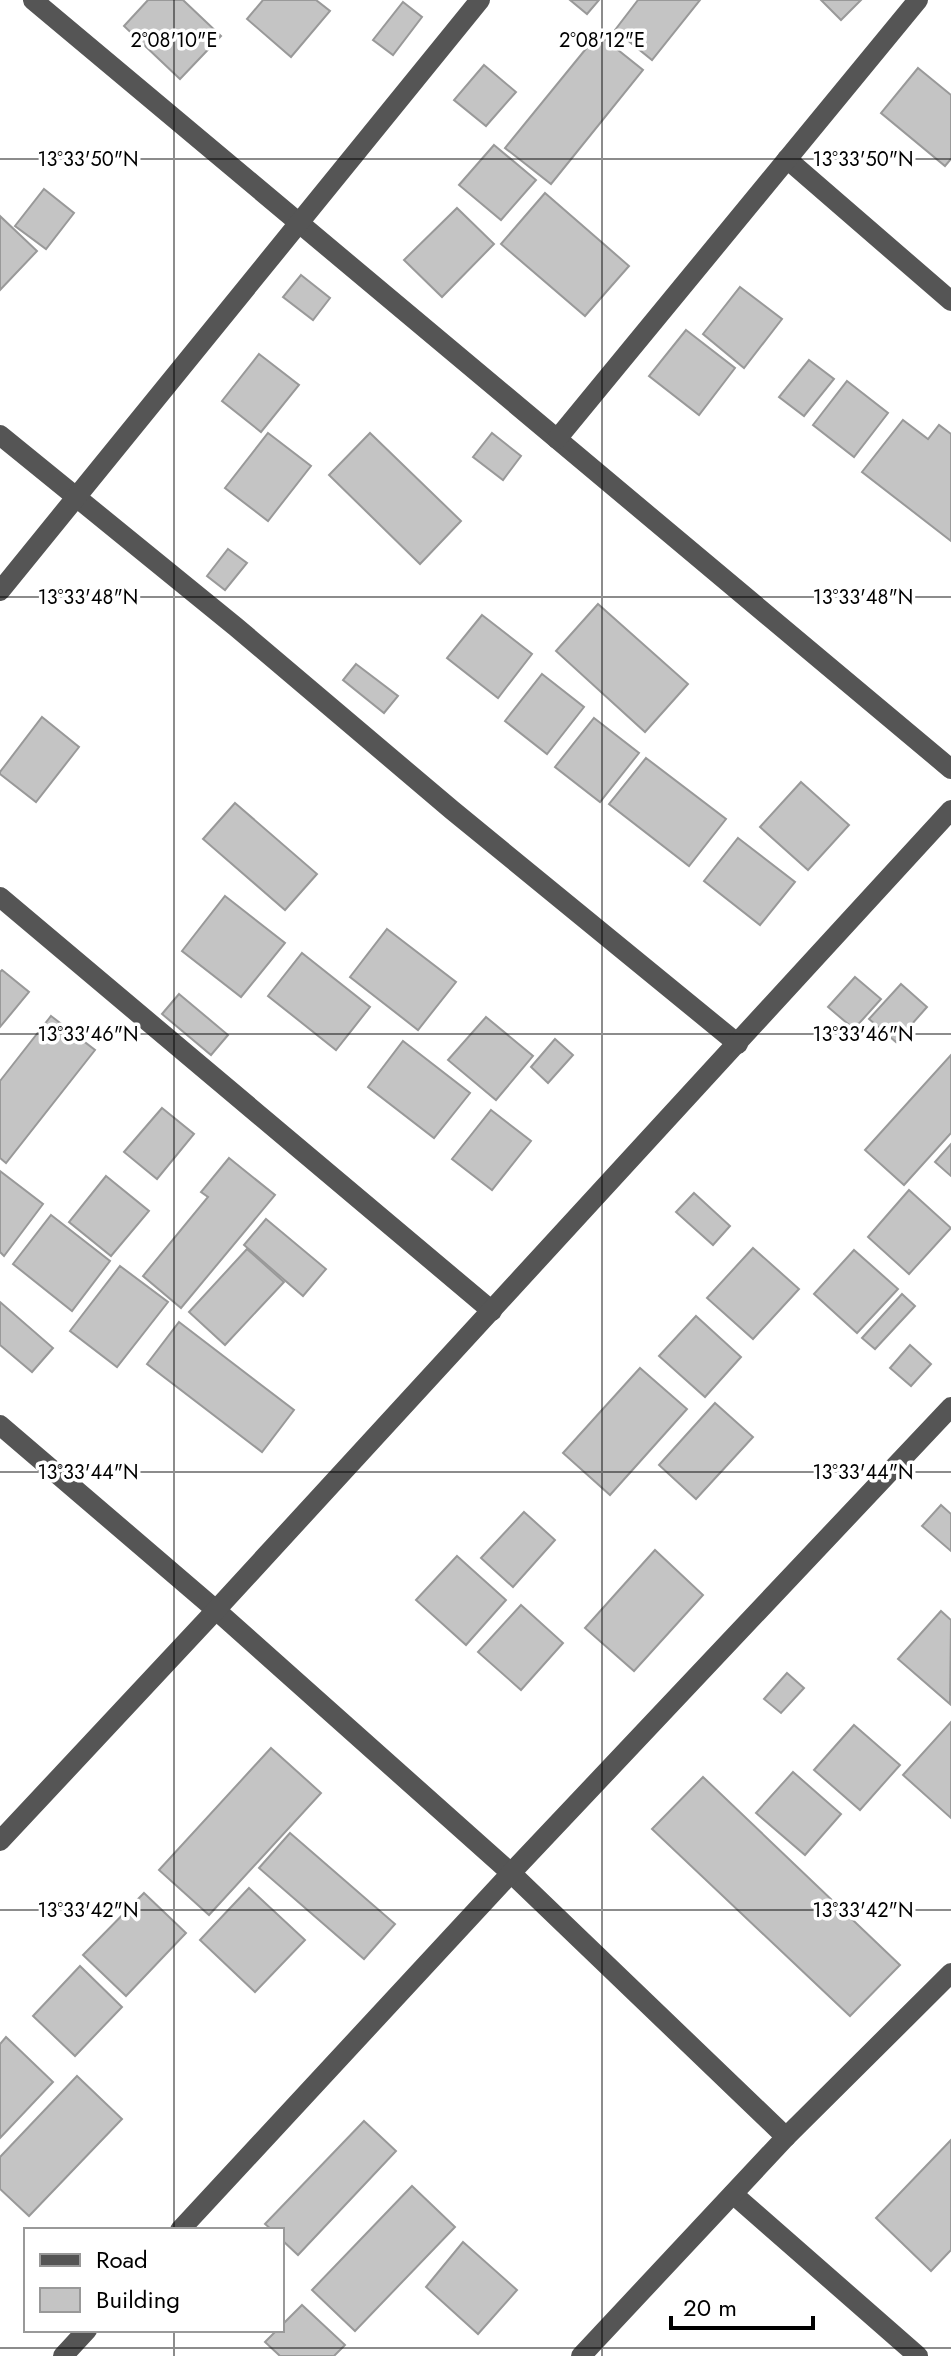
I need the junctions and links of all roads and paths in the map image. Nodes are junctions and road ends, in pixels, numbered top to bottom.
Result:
1 (33, 0) edge
2 (480, 0) edge
3 (918, 0) edge
4 (787, 159) junction
5 (299, 223) junction
6 (951, 301) edge
7 (0, 435) edge
8 (557, 439) junction
9 (77, 498) junction
10 (0, 591) edge
11 (951, 769) edge
12 (951, 810) edge
13 (0, 897) edge
14 (738, 1044) junction
15 (492, 1311) junction
16 (951, 1407) edge
17 (0, 1425) edge
18 (216, 1610) junction
19 (0, 1841) edge
20 (511, 1873) junction
21 (951, 1973) edge
22 (786, 2137) junction
23 (733, 2194) junction
24 (182, 2228) edge
25 (85, 2332) edge
26 (63, 2356) edge
27 (581, 2356) edge
28 (918, 2356) edge

1 - 5 street
2 - 5 street
3 - 4 street
4 - 6 street
4 - 8 street
5 - 8 street
5 - 9 street
7 - 9 street
8 - 11 street
9 - 10 street
9 - 14 street
12 - 14 street
13 - 15 street
14 - 15 street
15 - 18 street
16 - 20 street
17 - 18 street
18 - 19 street
18 - 20 street
20 - 22 street
20 - 24 street
21 - 22 street
22 - 23 street
23 - 27 street
23 - 28 street
25 - 26 street

